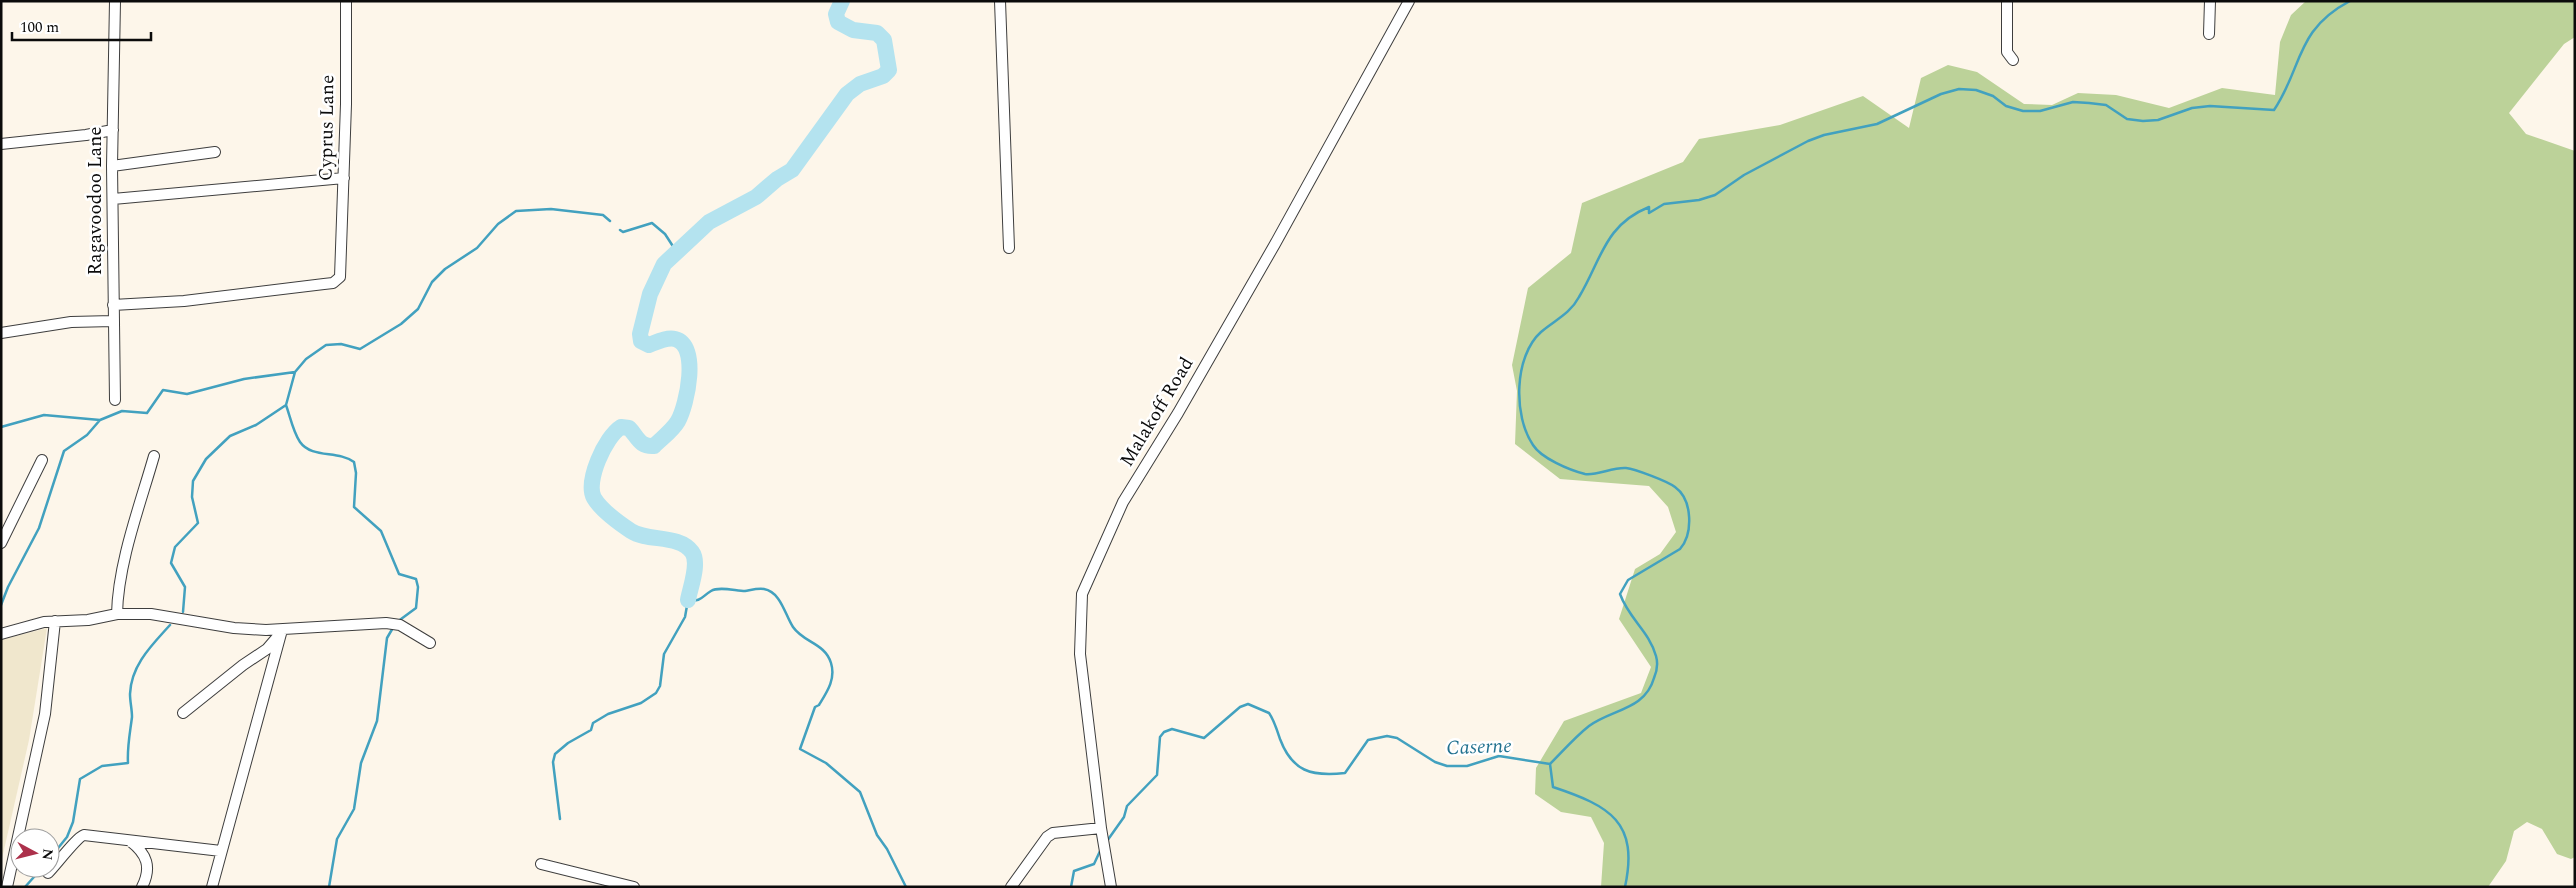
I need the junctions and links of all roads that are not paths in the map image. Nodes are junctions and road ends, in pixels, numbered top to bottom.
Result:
1 (115, 1) edge
2 (346, 1) edge
3 (1000, 1) edge
4 (1409, 1) edge
5 (2007, 1) edge
6 (2210, 1) edge
7 (2209, 34) dead end
8 (2012, 60) dead end
9 (113, 130) junction
10 (1, 144) edge
11 (215, 152) dead end
12 (112, 166) junction
13 (344, 178) junction
14 (113, 199) junction
15 (1009, 248) dead end
16 (113, 305) junction
17 (113, 321) junction
18 (1, 333) edge
19 (115, 400) dead end
20 (154, 456) dead end
21 (42, 460) dead end
22 (1, 543) edge
23 (117, 614) junction
24 (55, 620) junction
25 (282, 630) junction
26 (1, 634) edge
27 (430, 642) dead end
28 (182, 713) dead end
29 (1102, 833) junction
30 (130, 841) junction
31 (221, 851) junction
32 (60, 861) edge
33 (541, 864) dead end
34 (1110, 882) edge
35 (7, 887) edge
36 (142, 887) edge
37 (212, 887) edge
38 (634, 887) edge
39 (1011, 887) edge

1 - 9 street, Ragavoodoo Lane
2 - 13 street, Cyprus Lane
3 - 15 street
4 - 29 street, Malakoff Road
5 - 8 street
6 - 7 street
9 - 10 street
9 - 12 street, Ragavoodoo Lane
11 - 12 street
12 - 14 street, Ragavoodoo Lane
13 - 14 street
13 - 16 street, Cyprus Lane
14 - 16 street, Ragavoodoo Lane
16 - 17 street, Ragavoodoo Lane
17 - 18 street
17 - 19 street, Ragavoodoo Lane
20 - 23 street
21 - 22 street
23 - 24 street
23 - 25 street
24 - 26 street
24 - 35 street
25 - 27 street
25 - 28 street
25 - 31 street
29 - 34 street, Malakoff Road
29 - 39 street
30 - 31 street
30 - 32 street
30 - 36 street
31 - 37 street
33 - 38 street

